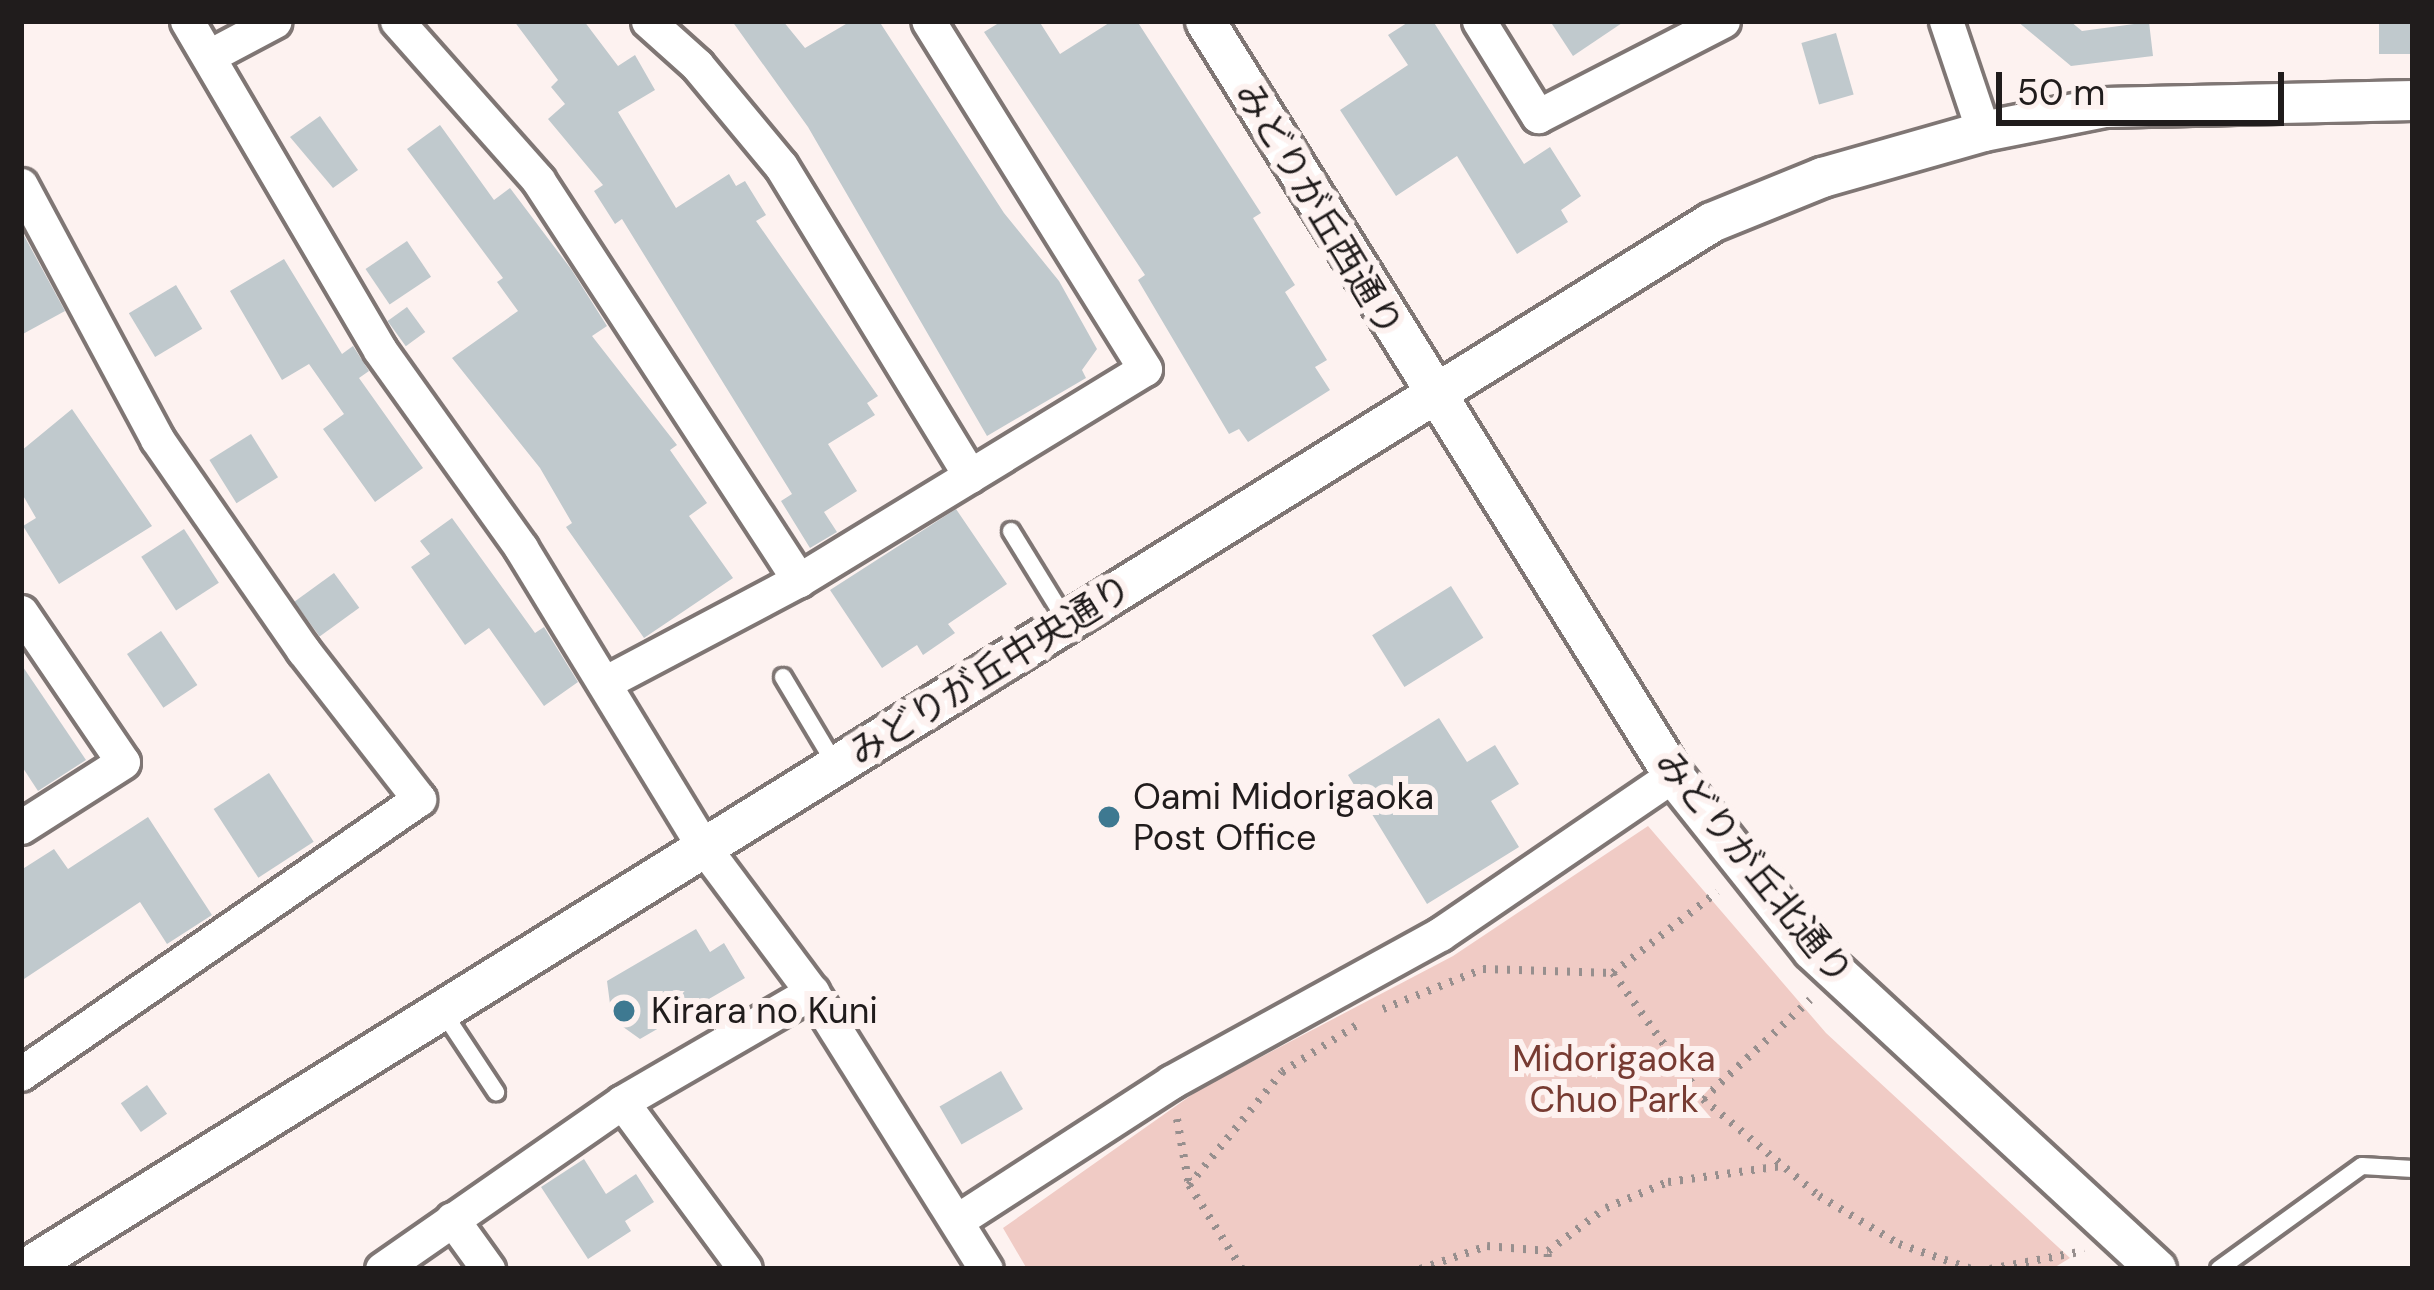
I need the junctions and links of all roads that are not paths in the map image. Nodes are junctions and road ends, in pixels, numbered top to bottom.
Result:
1 (187, 21) edge
2 (274, 21) edge
3 (397, 21) edge
4 (648, 21) edge
5 (928, 21) edge
6 (1205, 21) edge
7 (1479, 21) edge
8 (1723, 21) edge
9 (1946, 21) edge
10 (211, 55) junction
11 (2413, 100) edge
12 (1983, 131) junction
13 (21, 185) edge
14 (1433, 398) junction
15 (970, 476) junction
16 (1011, 531) dead end
17 (799, 580) junction
18 (21, 612) edge
19 (1067, 622) junction
20 (783, 677) dead end
21 (608, 681) junction
22 (835, 765) junction
23 (1673, 775) junction
24 (21, 827) edge
25 (703, 846) junction
26 (812, 992) junction
27 (442, 1009) junction
28 (21, 1074) edge
29 (496, 1092) dead end
30 (622, 1102) junction
31 (2413, 1169) edge
32 (452, 1219) junction
33 (958, 1220) junction
34 (24, 1269) edge
35 (382, 1269) edge
36 (488, 1269) edge
37 (745, 1269) edge
38 (986, 1269) edge
39 (2156, 1269) edge
40 (2219, 1269) edge

1 - 10 street
2 - 10 street
3 - 17 street
4 - 15 street
5 - 15 street
6 - 14 street, みどりが丘西通り
7 - 8 street
9 - 12 street
10 - 21 street
11 - 12 street, みどりが丘中央通り
12 - 14 street, みどりが丘中央通り
13 - 28 street
14 - 19 street, みどりが丘中央通り
14 - 23 street, みどりが丘北通り
15 - 17 street
16 - 19 lane
17 - 21 street
18 - 24 street
19 - 22 street, みどりが丘中央通り
20 - 22 lane
21 - 25 street
22 - 25 street, みどりが丘中央通り
23 - 33 street
23 - 39 street, みどりが丘北通り
25 - 26 street
25 - 27 street, みどりが丘中央通り
26 - 30 street
26 - 33 street
27 - 29 lane
27 - 34 street, みどりが丘中央通り
30 - 32 street
30 - 37 street
31 - 40 lane
32 - 35 street
32 - 36 street
33 - 38 street

